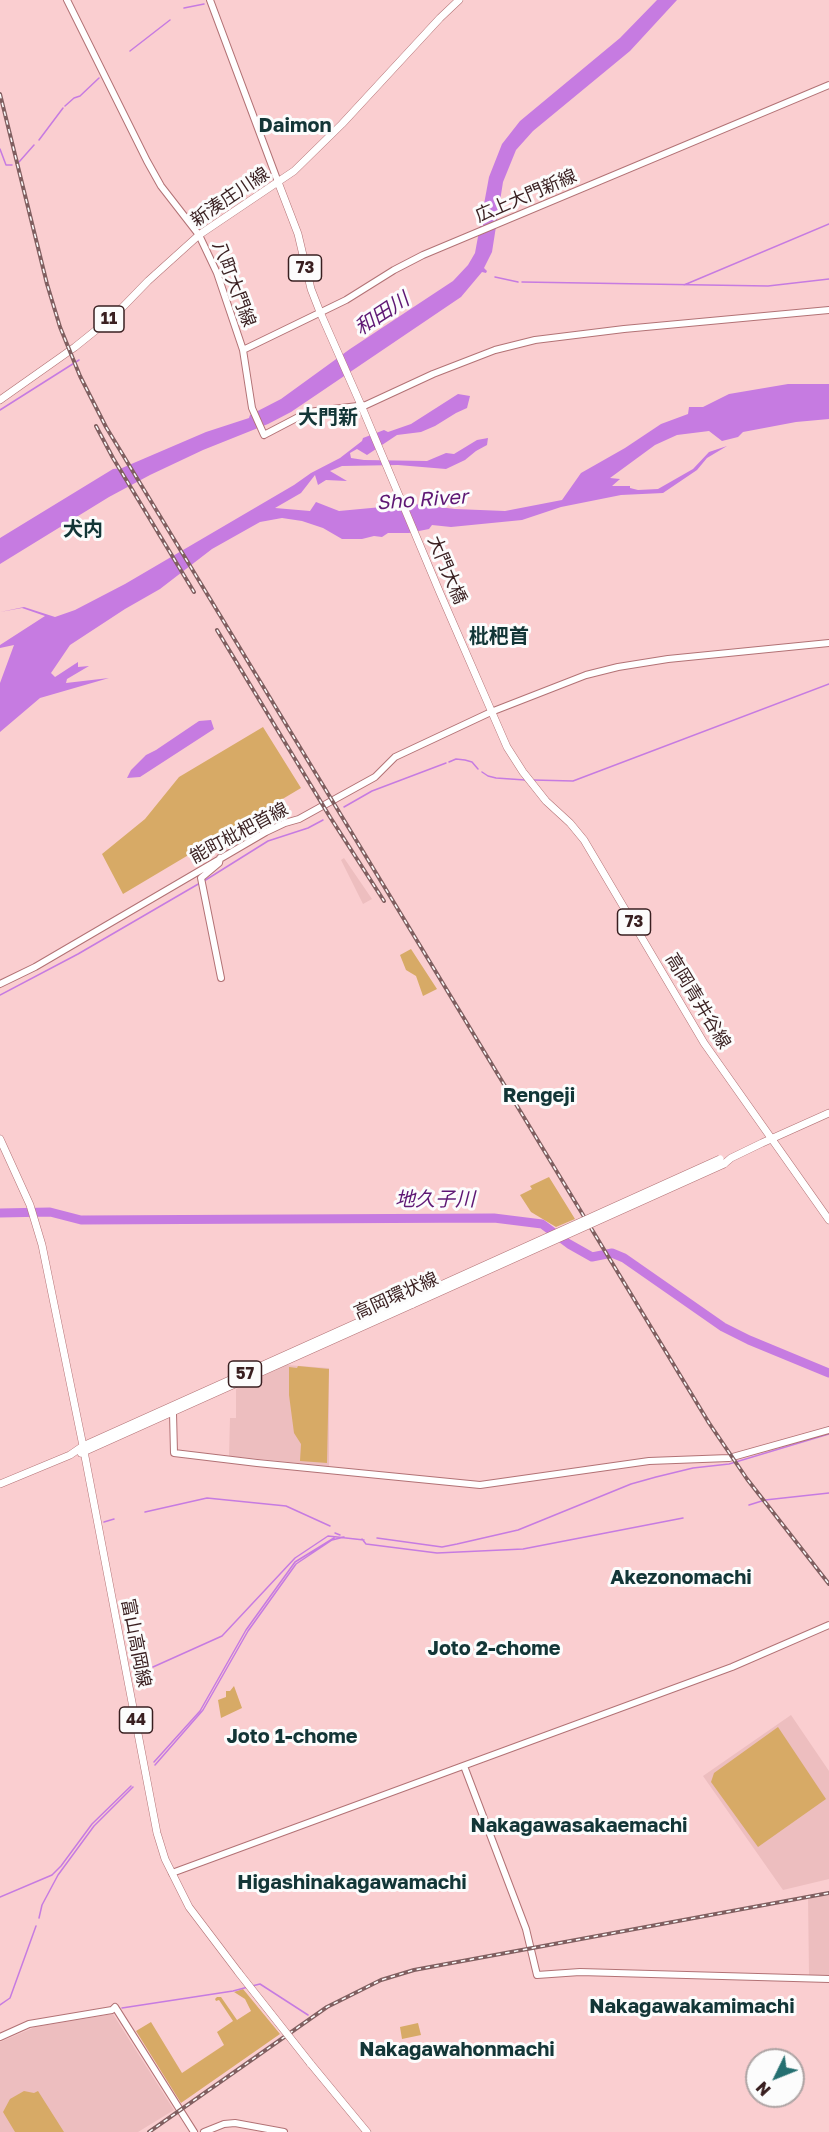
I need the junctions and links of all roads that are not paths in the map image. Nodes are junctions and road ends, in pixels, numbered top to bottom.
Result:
1 (67, 0) edge
2 (210, 0) edge
3 (447, 0) edge
4 (459, 0) edge
5 (450, 8) junction
6 (829, 85) edge
7 (278, 182) junction
8 (199, 235) junction
9 (829, 310) edge
10 (320, 312) junction
11 (243, 350) junction
12 (0, 400) edge
13 (361, 405) junction
14 (829, 643) edge
15 (490, 708) junction
16 (220, 858) junction
17 (221, 978) dead end
18 (0, 984) edge
19 (829, 1113) edge
20 (772, 1138) junction
21 (0, 1139) edge
22 (829, 1220) edge
23 (172, 1410) junction
24 (829, 1430) edge
25 (84, 1450) junction
26 (0, 1484) edge
27 (829, 1625) edge
28 (464, 1766) junction
29 (172, 1873) junction
30 (829, 1979) edge
31 (0, 2037) edge
32 (194, 2132) edge
33 (204, 2132) edge
34 (284, 2132) edge
35 (367, 2132) edge

1 - 8 street, 八町大門線
2 - 7 street
3 - 5 main road
4 - 5 main road, 新湊庄川線 / 11
5 - 7 main road, 新湊庄川線 / 11
6 - 10 street, 広上大門新線
7 - 8 main road, 新湊庄川線 / 11
7 - 10 main road, 73
8 - 11 street, 八町大門線
8 - 12 main road, 新湊庄川線 / 11
9 - 13 street, 八町大門線
10 - 11 street, 広上大門新線
10 - 13 main road, 73
11 - 13 street, 八町大門線
13 - 15 main road, 大門大橋 / 73
14 - 15 street, 能町枇杷首線
15 - 16 street, 能町枇杷首線
15 - 20 main road, 高岡青井谷線 / 73
16 - 17 street
16 - 18 street, 能町枇杷首線
19 - 20 main road, 高岡環状線 / 57
20 - 22 main road, 高岡青井谷線 / 73
20 - 23 main road, 高岡環状線 / 57, bridge
21 - 25 main road, 富山高岡線 / 44
23 - 24 street
23 - 25 main road, 高岡環状線 / 57
25 - 26 main road, 高岡環状線 / 57
25 - 29 main road, 富山高岡線 / 44
27 - 28 street
28 - 29 street
28 - 30 street
29 - 35 main road, 富山高岡線 / 44, bridge
31 - 32 street
33 - 34 street

